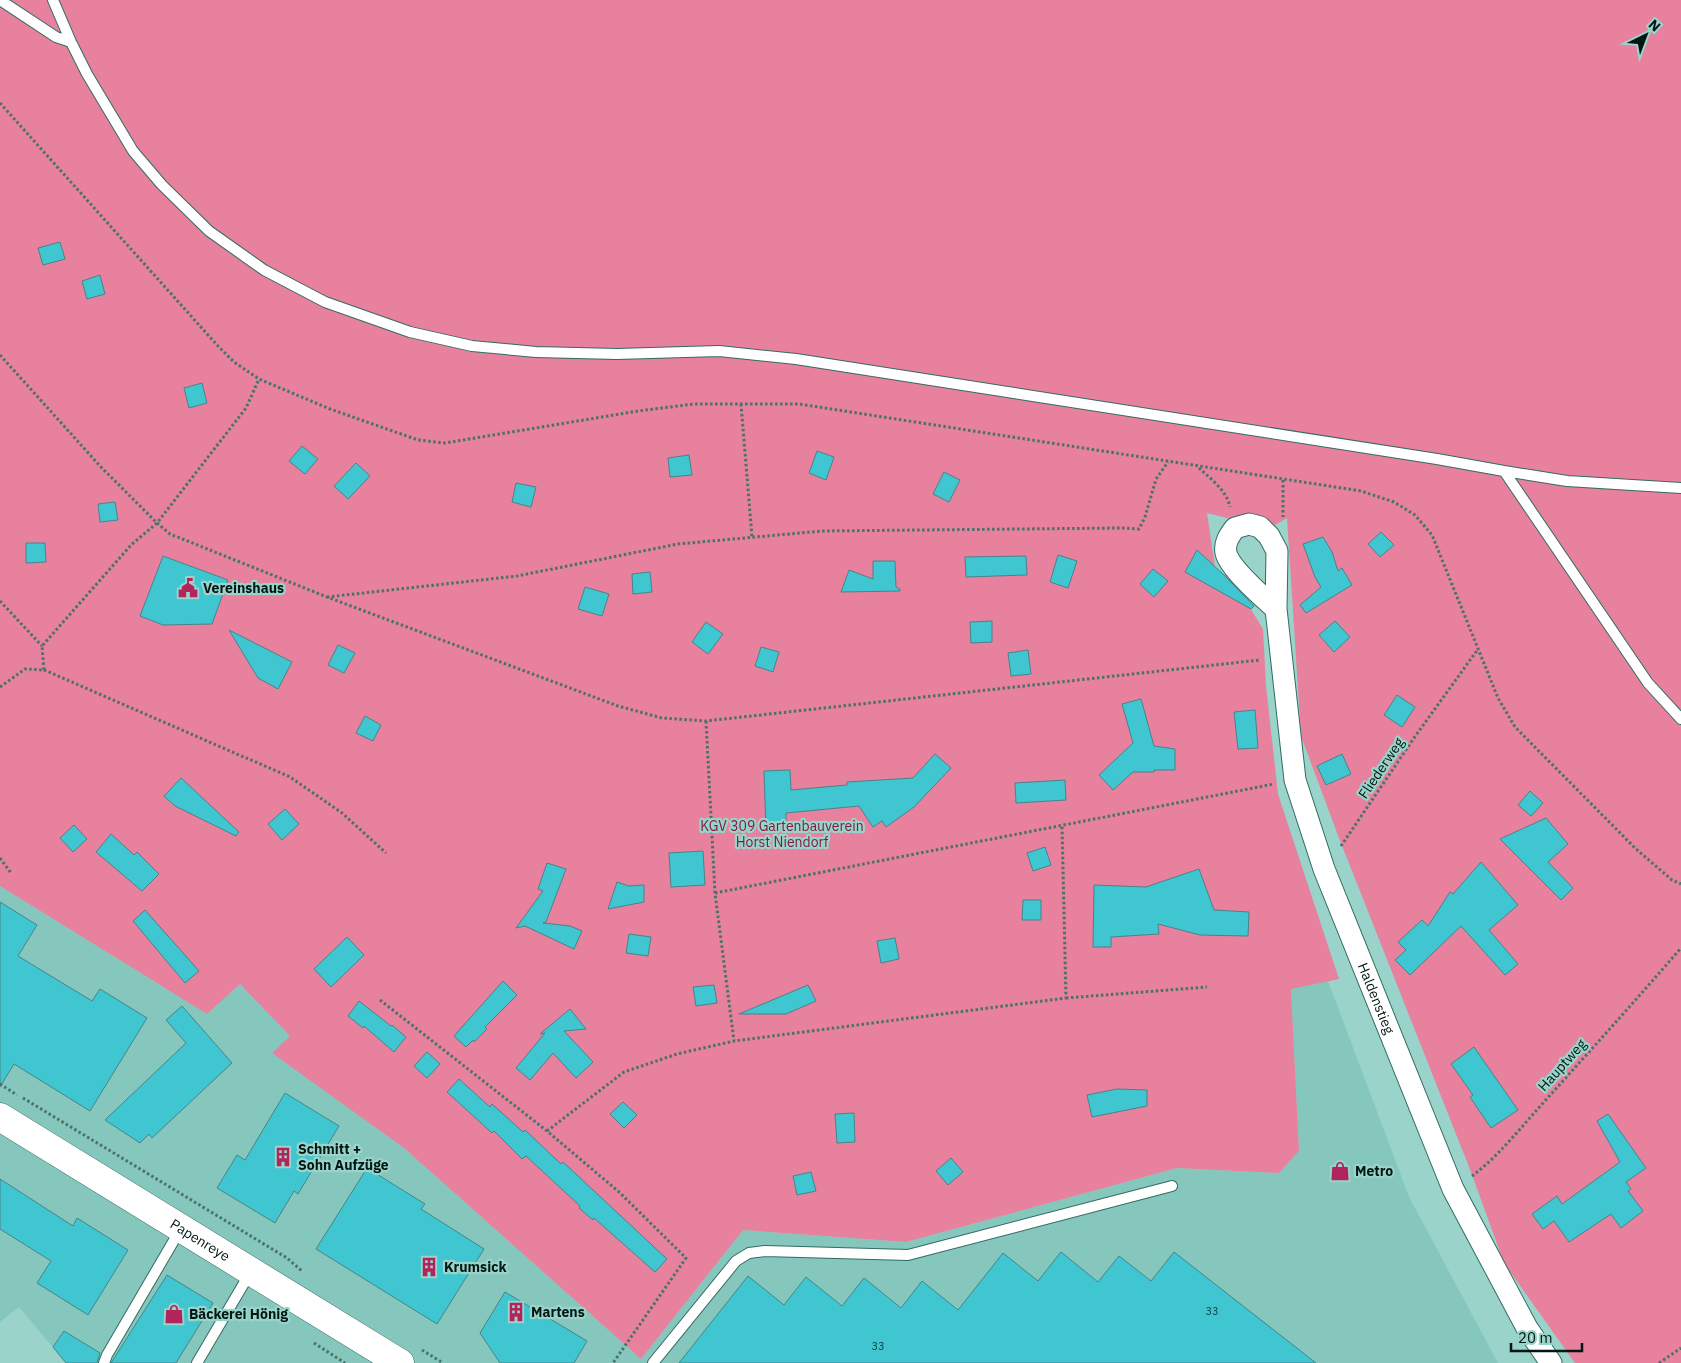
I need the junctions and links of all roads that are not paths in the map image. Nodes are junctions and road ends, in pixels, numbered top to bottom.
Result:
1 (0, 0) edge
2 (53, 0) edge
3 (71, 42) junction
4 (1504, 471) junction
5 (1681, 488) edge
6 (1276, 609) junction
7 (1681, 719) edge
8 (0, 1117) edge
9 (1172, 1186) dead end
10 (181, 1228) junction
11 (252, 1270) junction
12 (104, 1363) edge
13 (197, 1363) edge
14 (400, 1363) edge
15 (653, 1363) edge
16 (1551, 1363) edge

1 - 3 lane
2 - 3 lane
3 - 4 lane
4 - 5 lane
4 - 7 lane
6 - 6 street, Haldenstieg
6 - 16 street, Haldenstieg
8 - 10 main road, Papenreye
9 - 15 lane
10 - 11 main road, Papenreye
10 - 12 lane
11 - 13 lane
11 - 14 main road, Papenreye

